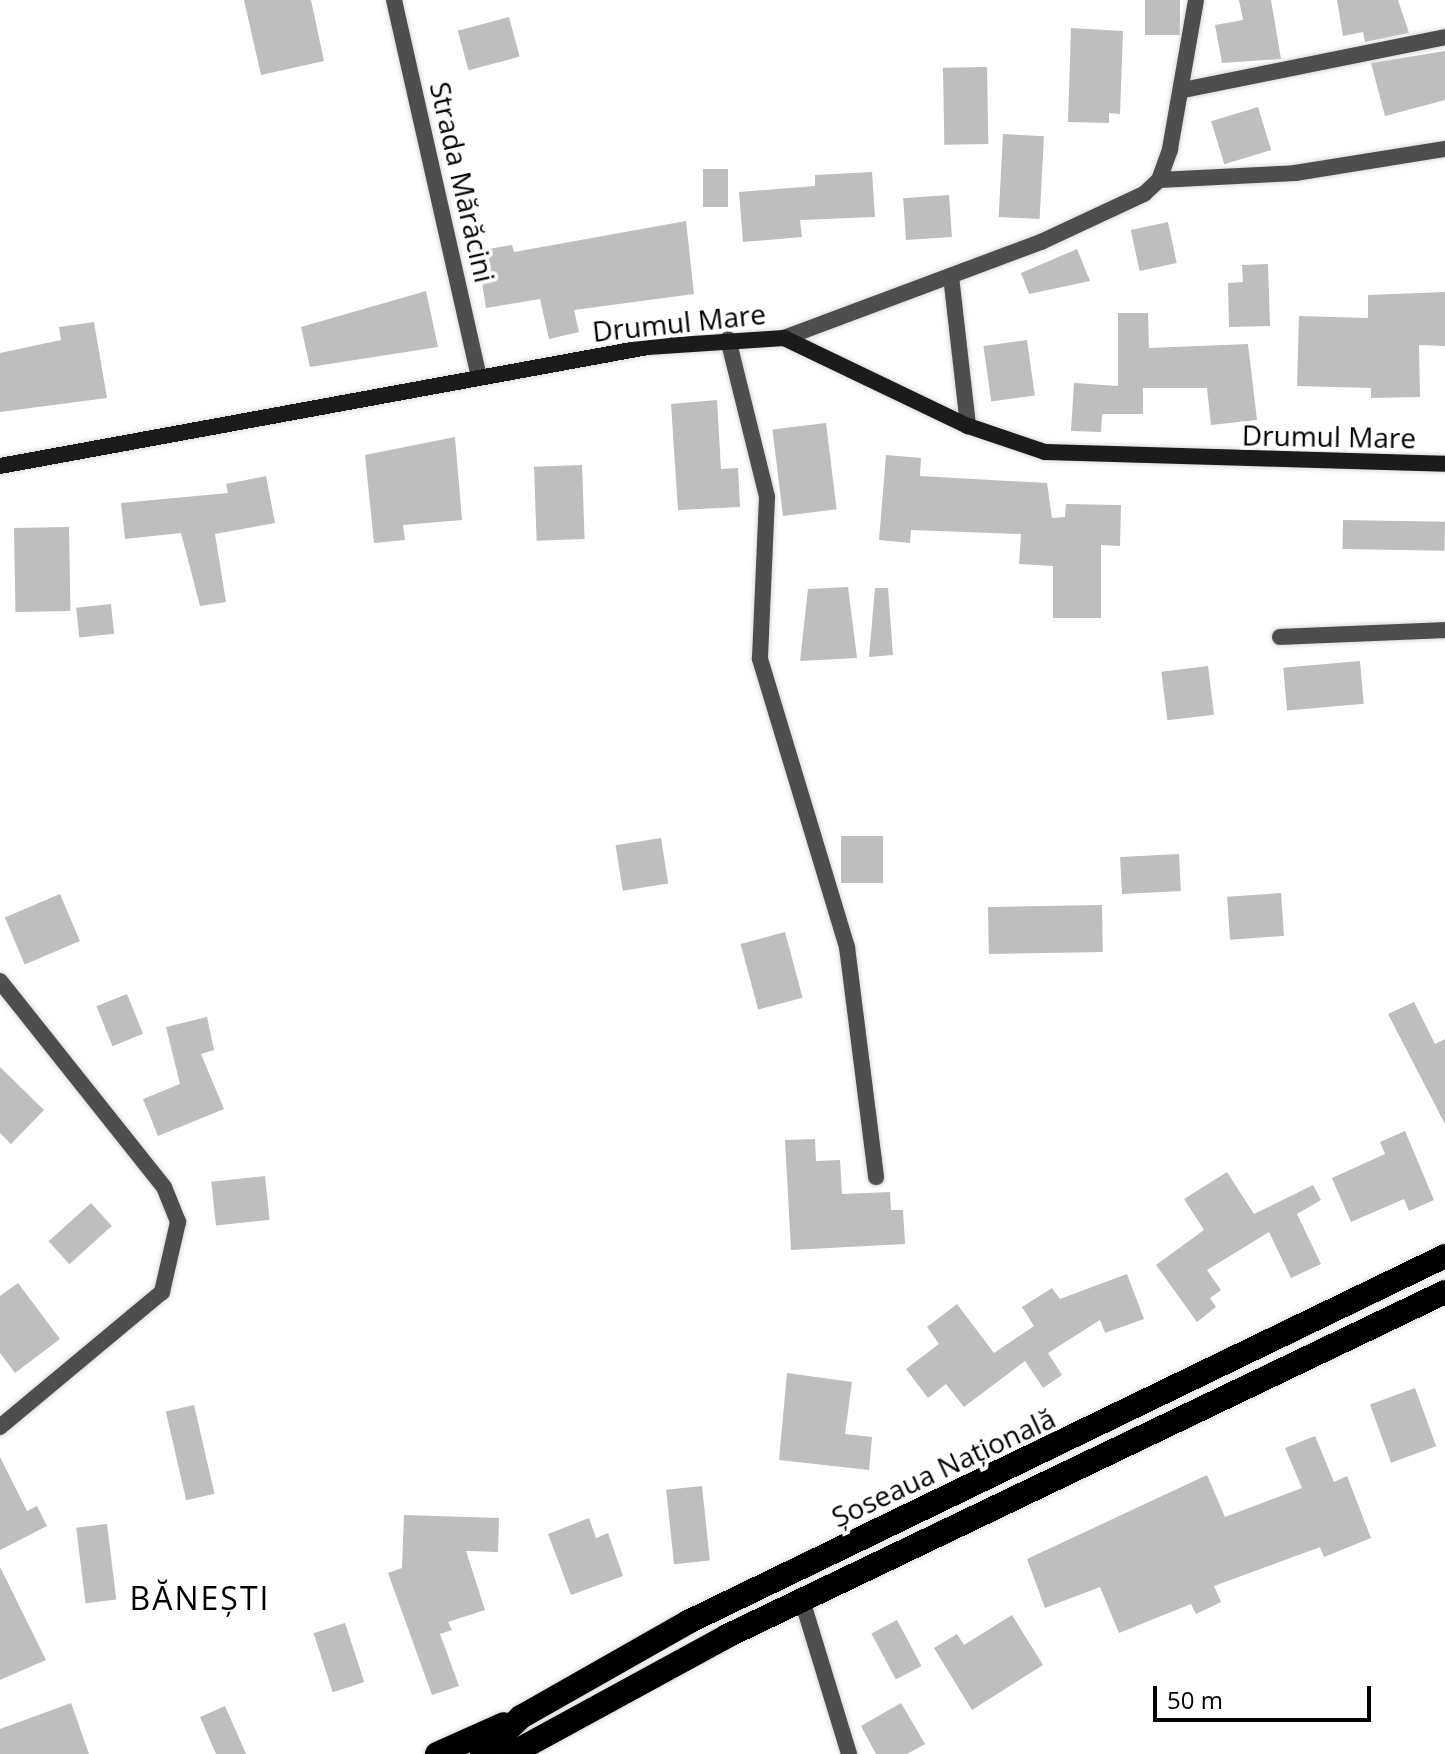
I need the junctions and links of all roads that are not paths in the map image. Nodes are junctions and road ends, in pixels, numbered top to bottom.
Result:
1 (394, 0) edge
2 (1196, 0) edge
3 (1445, 37) edge
4 (1183, 90) junction
5 (1445, 149) edge
6 (1159, 180) junction
7 (951, 276) junction
8 (784, 338) junction
9 (728, 339) junction
10 (479, 376) junction
11 (968, 426) junction
12 (1445, 464) edge
13 (0, 466) edge
14 (1445, 630) edge
15 (1280, 637) dead end
16 (0, 981) edge
17 (876, 1177) dead end
18 (1445, 1256) edge
19 (1445, 1292) edge
20 (0, 1427) edge
21 (802, 1600) junction
22 (521, 1717) junction
23 (437, 1754) edge
24 (482, 1754) edge
25 (511, 1754) edge
26 (849, 1754) edge

1 - 10 street, Strada Mărăcini
2 - 4 street
3 - 4 street
4 - 6 street
5 - 6 street
6 - 7 street
7 - 8 street
7 - 11 street
8 - 9 street, Drumul Mare
8 - 11 street, Drumul Mare
9 - 10 street, Drumul Mare
9 - 17 street
10 - 13 street, Drumul Mare
11 - 12 street, Drumul Mare
14 - 15 street
16 - 20 street
18 - 22 highway, Șoseaua Națională
19 - 21 highway
21 - 25 highway
21 - 26 street
22 - 23 highway
22 - 24 highway, Șoseaua Națională

